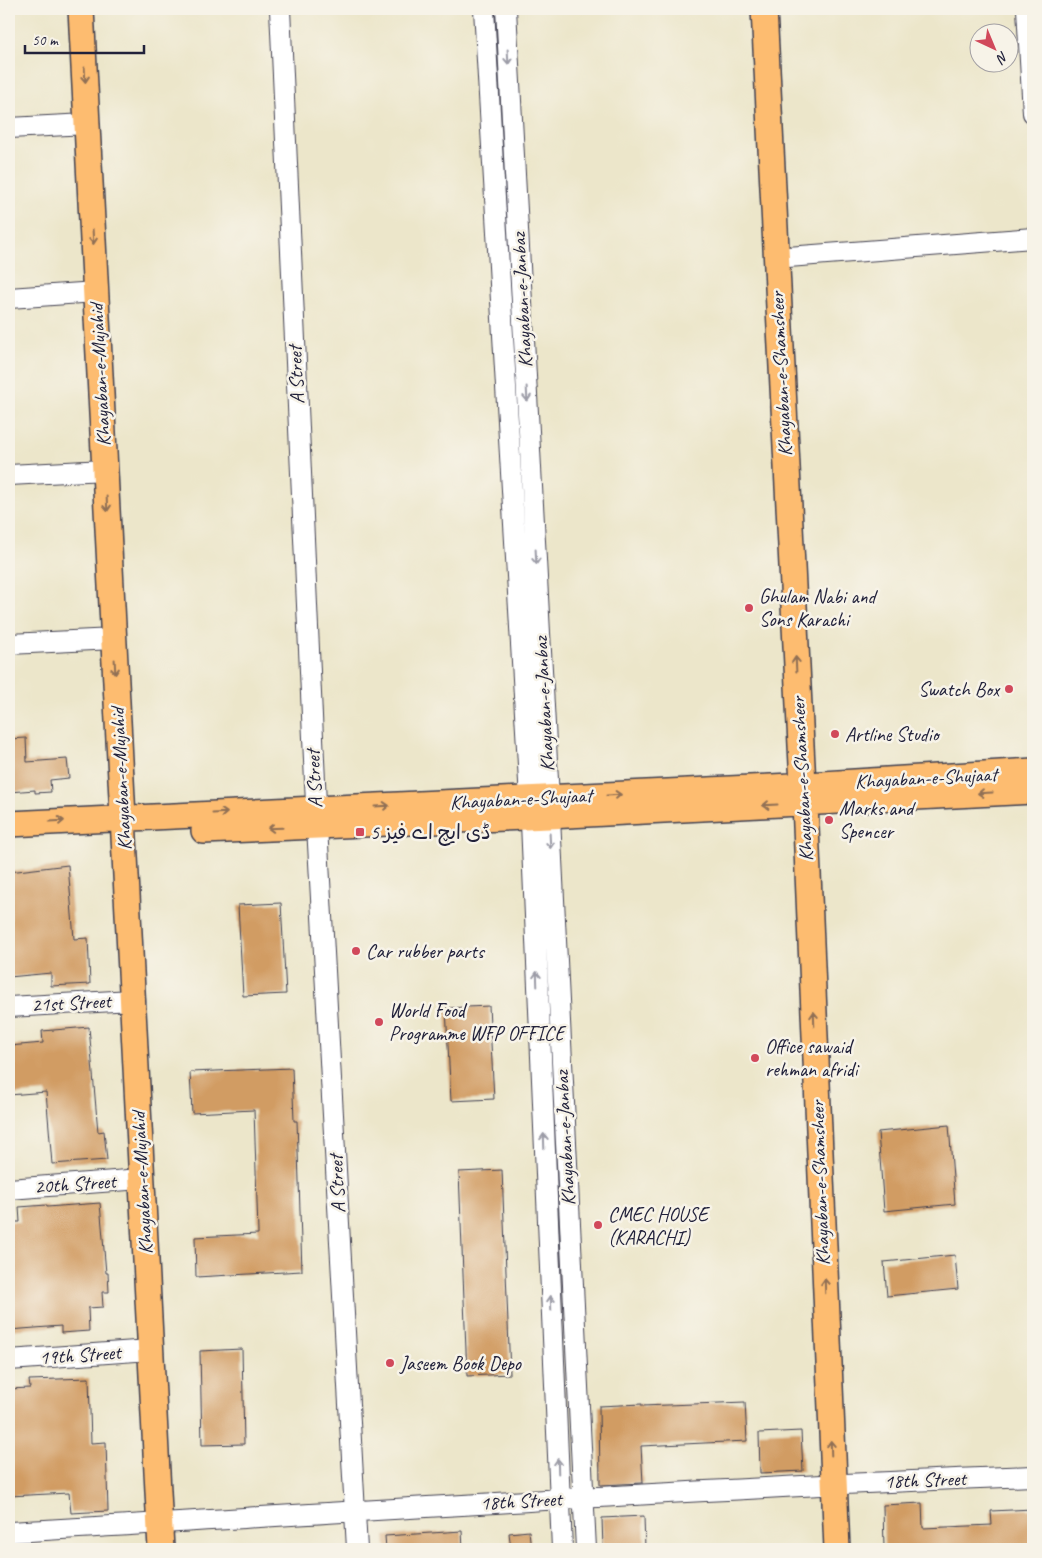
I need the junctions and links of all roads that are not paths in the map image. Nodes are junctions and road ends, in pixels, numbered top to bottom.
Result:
1 (81, 9) edge
2 (280, 9) edge
3 (484, 9) edge
4 (506, 9) edge
5 (764, 9) edge
6 (1027, 9) edge
7 (1031, 55) edge
8 (1033, 113) edge
9 (87, 124) junction
10 (9, 128) edge
11 (1033, 238) edge
12 (775, 258) junction
13 (96, 292) junction
14 (9, 298) edge
15 (105, 470) junction
16 (9, 474) edge
17 (114, 639) junction
18 (9, 644) edge
19 (1033, 771) edge
20 (1033, 791) edge
21 (804, 794) junction
22 (540, 807) junction
23 (316, 818) junction
24 (9, 824) edge
25 (124, 826) junction
26 (9, 841) edge
27 (132, 1000) junction
28 (9, 1007) edge
29 (142, 1179) junction
30 (9, 1189) edge
31 (150, 1350) junction
32 (9, 1360) edge
33 (1033, 1476) edge
34 (833, 1484) junction
35 (583, 1497) junction
36 (560, 1499) junction
37 (355, 1510) junction
38 (159, 1523) junction
39 (9, 1532) edge
40 (160, 1549) edge
41 (357, 1549) edge
42 (562, 1549) edge
43 (586, 1549) edge
44 (837, 1549) edge

1 -> 9 main road, Khayaban-e-Mujahid
2 - 23 street, A Street
3 - 22 street, Khayaban-e-Janbaz
4 -> 22 street, Khayaban-e-Janbaz
5 - 12 main road, Khayaban-e-Shamsheer
6 - 7 street
7 - 8 street
9 - 10 street
9 -> 13 main road, Khayaban-e-Mujahid
11 - 12 street
21 -> 12 main road, Khayaban-e-Shamsheer
13 - 14 street
13 - 15 main road, Khayaban-e-Mujahid
15 - 16 street
15 -> 17 main road, Khayaban-e-Mujahid
17 - 18 street
17 -> 25 main road, Khayaban-e-Mujahid
19 - 21 main road, Khayaban-e-Shujaat
20 -> 21 main road, Khayaban-e-Shujaat
21 - 22 main road, Khayaban-e-Shujaat
34 -> 21 main road, Khayaban-e-Shamsheer
22 - 23 main road, Khayaban-e-Shujaat
22 -> 35 street, Khayaban-e-Janbaz
36 -> 22 street, Khayaban-e-Janbaz
23 - 25 main road, Khayaban-e-Shujaat
23 - 37 street, A Street
24 -> 25 main road, Khayaban-e-Shujaat
25 - 26 main road, Khayaban-e-Shujaat
25 - 27 main road, Khayaban-e-Mujahid
27 - 28 street, 21st Street
27 - 29 main road, Khayaban-e-Mujahid
29 - 30 street, 20th Street
29 - 31 main road, Khayaban-e-Mujahid
31 - 32 street, 19th Street
31 - 38 main road, Khayaban-e-Mujahid
33 - 34 street, 18th Street
34 - 35 street, 18th Street
34 - 44 main road, Khayaban-e-Shamsheer
35 - 36 street, 18th Street
35 - 43 street, Khayaban-e-Janbaz
36 - 37 street, 18th Street
36 - 42 street, Khayaban-e-Janbaz
37 - 38 street, 18th Street
37 - 41 street, A Street
38 - 39 street, 18th Street
38 - 40 main road, Khayaban-e-Mujahid

